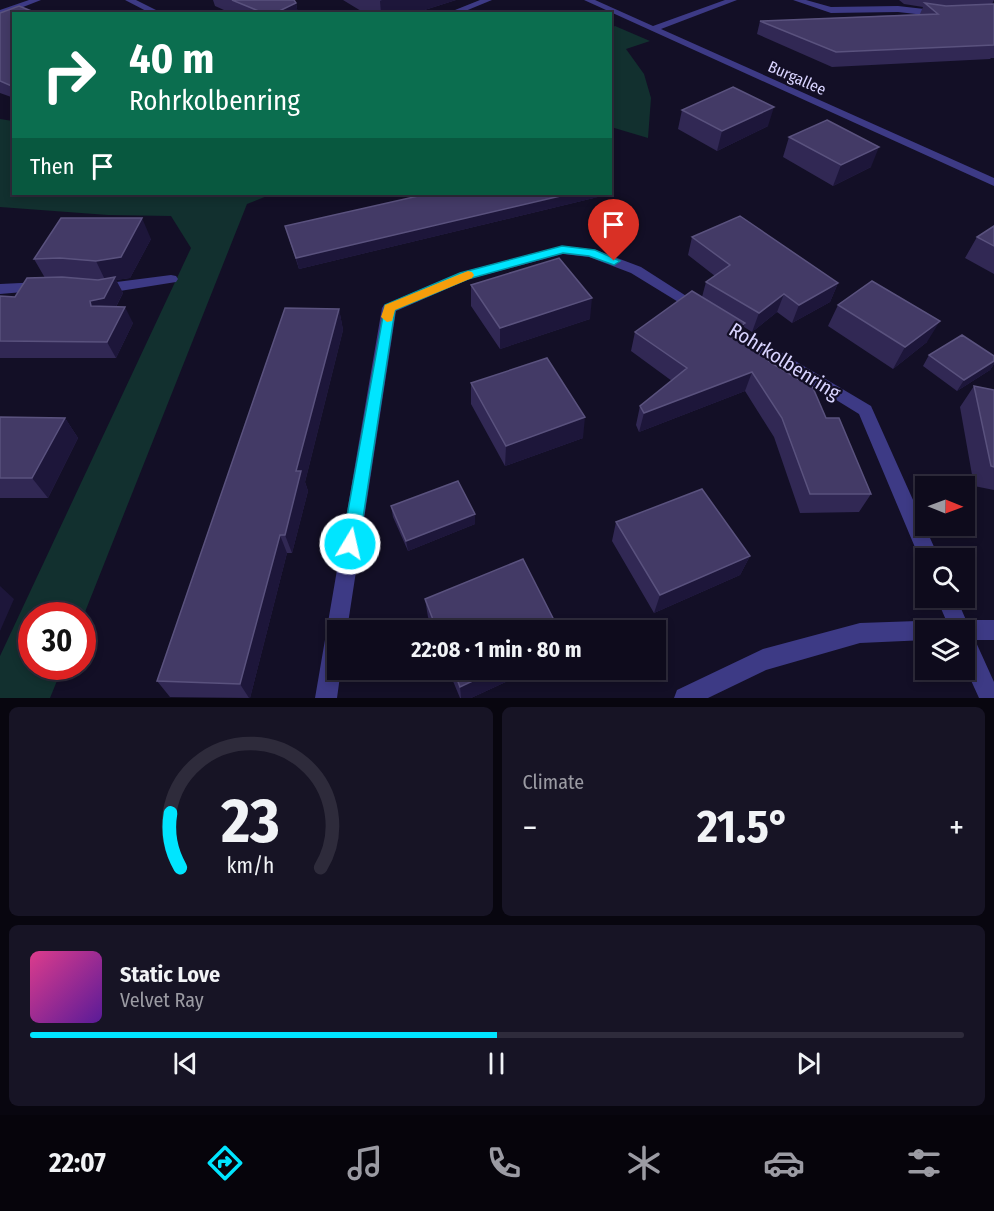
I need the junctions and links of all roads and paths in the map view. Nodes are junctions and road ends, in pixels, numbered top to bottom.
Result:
1 (37, 0) edge
2 (129, 0) edge
3 (488, 0) edge
4 (588, 0) edge
5 (734, 0) edge
6 (797, 0) edge
7 (156, 12) edge
8 (455, 12) edge
9 (0, 13) edge
10 (951, 14) edge
11 (653, 29) junction
12 (994, 182) edge
13 (171, 279) dead end
14 (60, 286) edge
15 (0, 288) edge
16 (88, 290) edge
17 (925, 548) edge
18 (994, 630) edge
19 (915, 631) edge
20 (975, 632) edge
21 (975, 664) edge
22 (326, 698) edge
23 (685, 698) edge
24 (990, 698) edge

1 - 9 street
2 - 7 street
3 - 8 street
4 - 11 street, Burgallee
5 - 11 street
6 - 10 street
11 - 12 street, Burgallee
13 - 16 street
14 - 15 street
17 - 22 street, Rohrkolbenring
18 - 20 street
19 - 23 street
21 - 24 street

